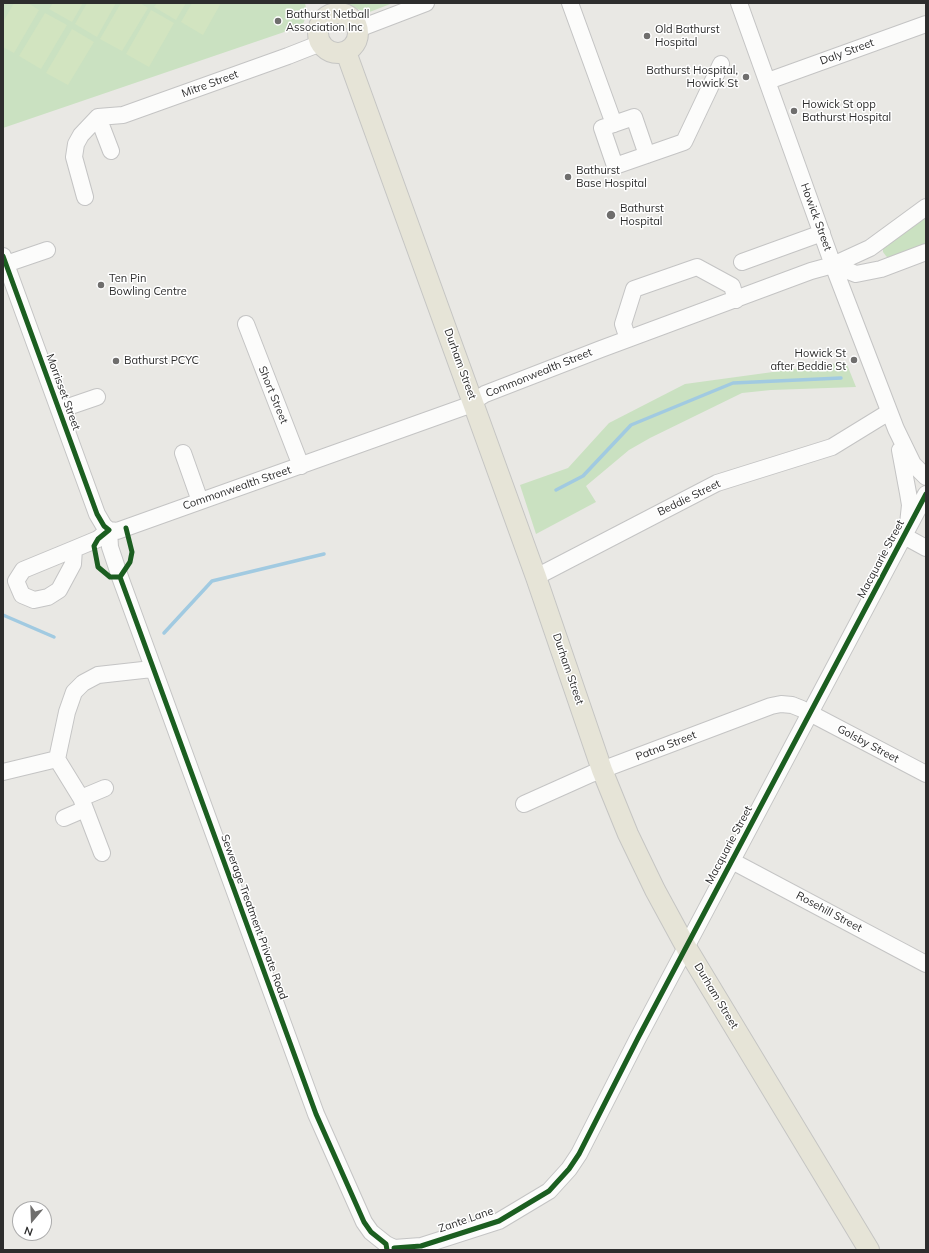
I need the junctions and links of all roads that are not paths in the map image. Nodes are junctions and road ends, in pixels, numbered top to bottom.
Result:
1 (426, 3) edge
2 (570, 3) edge
3 (739, 3) edge
4 (330, 8) edge
5 (926, 24) edge
6 (358, 29) junction
7 (321, 43) junction
8 (346, 52) junction
9 (721, 64) dead end
10 (768, 81) junction
11 (98, 117) junction
12 (614, 124) junction
13 (111, 151) dead end
14 (647, 155) junction
15 (85, 197) dead end
16 (926, 207) edge
17 (822, 233) junction
18 (870, 248) junction
19 (47, 250) dead end
20 (926, 252) edge
21 (4, 260) edge
22 (742, 262) dead end
23 (833, 265) junction
24 (881, 269) junction
25 (736, 300) junction
26 (246, 324) dead end
27 (628, 339) junction
28 (97, 397) dead end
29 (473, 401) junction
30 (59, 410) junction
31 (889, 412) junction
32 (896, 429) junction
33 (183, 453) dead end
34 (909, 456) junction
35 (926, 463) edge
36 (301, 466) junction
37 (905, 474) junction
38 (926, 477) edge
39 (926, 493) edge
40 (200, 501) junction
41 (109, 530) junction
42 (906, 533) junction
43 (926, 548) edge
44 (74, 549) dead end
45 (536, 577) junction
46 (152, 669) junction
47 (810, 713) junction
48 (57, 759) junction
49 (602, 770) junction
50 (3, 772) edge
51 (926, 774) edge
52 (105, 788) dead end
53 (83, 803) junction
54 (524, 804) dead end
55 (64, 818) dead end
56 (102, 853) dead end
57 (732, 861) junction
58 (686, 947) junction
59 (926, 964) edge
60 (540, 1197) joint
61 (394, 1248) joint
62 (869, 1250) edge

1 - 6 street
2 - 12 street
3 - 10 street, Howick Street
4 - 6 main road
4 - 7 main road
5 - 10 street, Daly Street
6 - 8 main road
7 - 8 main road
7 - 11 street, Mitre Street
8 - 29 main road, Durham Street
9 - 14 street
10 - 17 street, Howick Street
11 - 13 street
11 - 15 street
12 - 14 street
12 - 14 street
16 - 18 street, Commonwealth Street
17 - 22 street
17 - 23 street, Howick Street
18 - 23 street, Commonwealth Street
18 - 24 street
19 - 21 street
20 - 24 street
21 - 30 street, Morrisset Street
23 - 24 street
23 - 25 street, Commonwealth Street
23 - 31 street, Howick Street
25 - 27 street, Commonwealth Street
25 - 27 street
26 - 36 street, Short Street
27 - 29 street, Commonwealth Street
28 - 30 street
29 - 36 street, Commonwealth Street
29 - 45 main road, Durham Street
30 - 41 street, Morrisset Street
31 - 32 street, Howick Street
31 - 45 street, Beddie Street
32 - 34 street, Howick Street
32 - 37 street, Howick Street
33 - 40 street
34 - 35 street
34 - 38 street, Howick Street
36 - 40 street, Commonwealth Street
37 - 39 street
37 - 42 street, Howick Street
39 - 42 street, Macquarie Street
40 - 41 street, Commonwealth Street
41 - 44 street
41 - 46 street, Sewerage Treatment Private Road
42 - 43 street
42 - 47 street, Macquarie Street
45 - 49 main road, Durham Street
46 - 48 street
46 - 61 street, Sewerage Treatment Private Road
47 - 49 street, Patna Street
47 - 51 street, Golsby Street
47 - 57 street, Macquarie Street
48 - 50 street
48 - 53 street
49 - 54 street, Patna Street
49 - 58 main road, Durham Street
52 - 53 street
53 - 55 street
53 - 56 street
57 - 58 street, Macquarie Street
57 - 59 street, Rosehill Street
58 - 60 street, Macquarie Street
58 - 62 main road, Durham Street
60 - 61 street, Zante Lane

